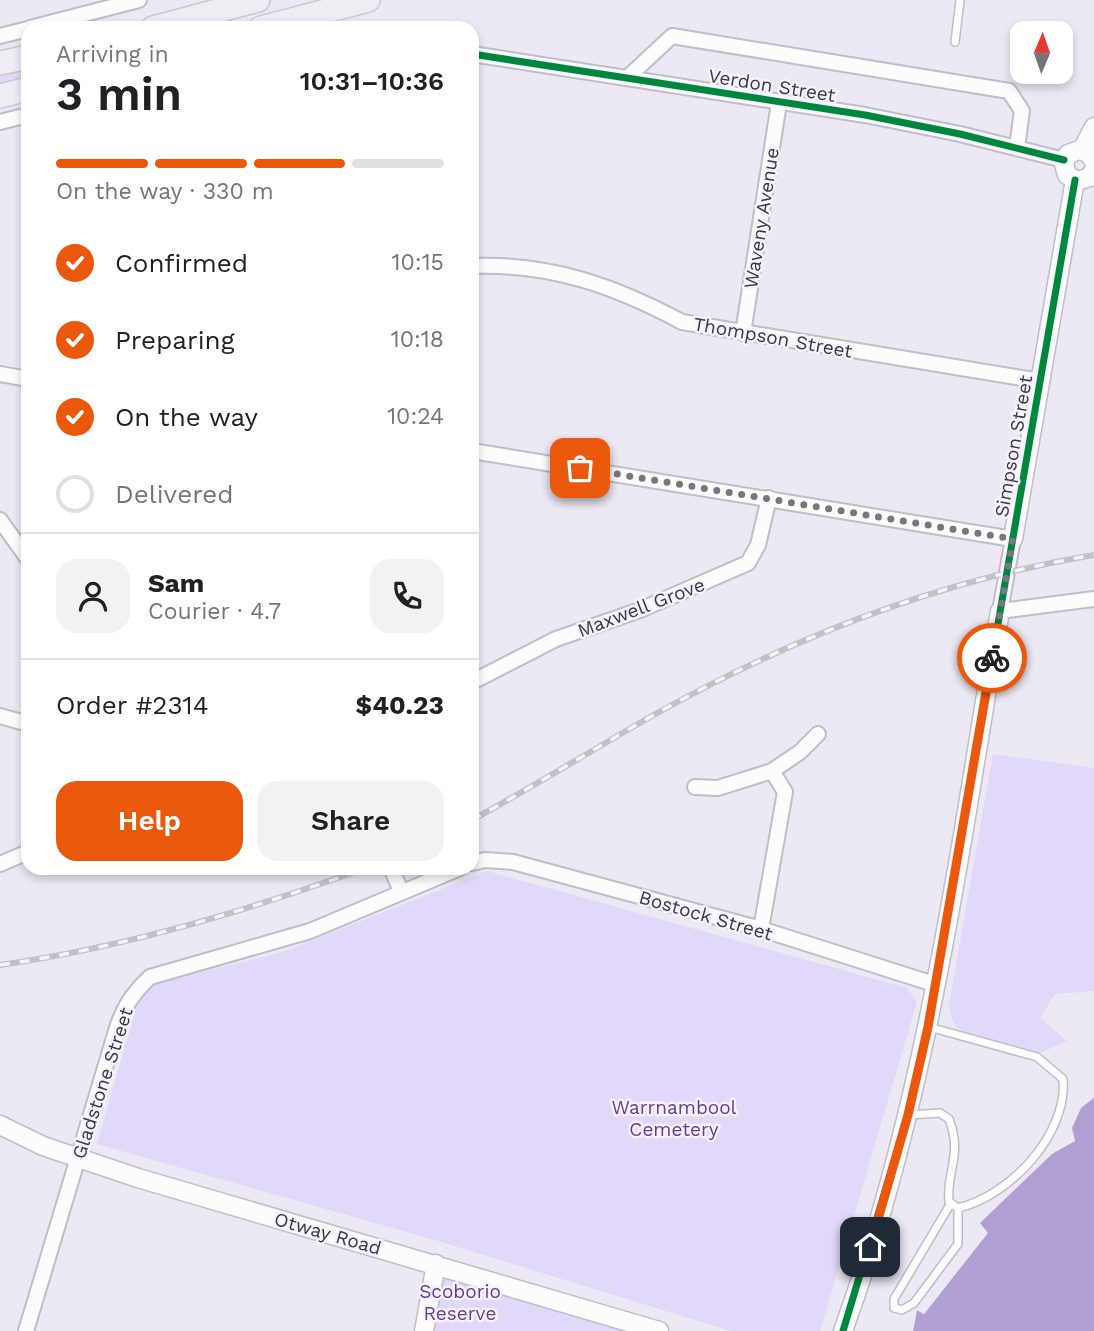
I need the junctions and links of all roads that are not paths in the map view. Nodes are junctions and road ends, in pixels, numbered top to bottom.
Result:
1 (139, 0) edge
2 (258, 0) edge
3 (368, 0) edge
4 (960, 0) edge
5 (56, 21) edge
6 (179, 21) edge
7 (288, 21) edge
8 (21, 30) edge
9 (0, 36) edge
10 (954, 42) dead end
11 (479, 55) edge
12 (627, 78) junction
13 (21, 91) edge
14 (0, 96) edge
15 (779, 103) junction
16 (21, 117) edge
17 (0, 122) edge
18 (1094, 127) edge
19 (1017, 147) junction
20 (1088, 156) edge
21 (1065, 160) junction
22 (1094, 171) edge
23 (1075, 180) junction
24 (479, 266) edge
25 (743, 333) junction
26 (0, 374) edge
27 (21, 378) edge
28 (1040, 381) junction
29 (479, 452) edge
30 (769, 498) junction
31 (0, 520) edge
32 (1013, 539) junction
33 (21, 549) edge
34 (1094, 599) edge
35 (1000, 611) junction
36 (479, 678) edge
37 (0, 716) edge
38 (21, 722) edge
39 (818, 734) dead end
40 (772, 771) junction
41 (695, 787) dead end
42 (21, 855) edge
43 (479, 861) edge
44 (0, 863) edge
45 (394, 875) edge
46 (442, 875) edge
47 (401, 891) junction
48 (761, 929) junction
49 (937, 985) junction
50 (928, 1027) junction
51 (908, 1115) junction
52 (0, 1125) edge
53 (78, 1159) junction
54 (955, 1205) junction
55 (436, 1264) junction
56 (26, 1331) edge
57 (424, 1331) edge
58 (659, 1331) edge
59 (843, 1331) edge

1 - 5 street
2 - 6 highway
3 - 7 highway
4 - 10 lane
8 - 9 street
11 - 12 street, Verdon Street
12 - 15 street, Verdon Street
12 - 19 street, Verdon Street
13 - 14 highway
15 - 19 street, Verdon Street
15 - 25 street, Waveny Avenue
16 - 17 street
18 - 20 street
19 - 21 street, Verdon Street
20 - 21 street
21 - 23 street
22 - 23 street
23 - 28 street, Simpson Street
24 - 25 street, Thompson Street
25 - 28 street, Thompson Street
26 - 27 street
28 - 32 street, Simpson Street
29 - 30 street
30 - 32 street
30 - 36 street, Maxwell Grove
31 - 33 street
32 - 35 street, Simpson Street
34 - 35 street
35 - 49 street, Simpson Street
37 - 38 street
39 - 40 street
40 - 41 street
40 - 48 street
42 - 44 street
43 - 48 street, Bostock Street
45 - 47 street
46 - 47 street
47 - 53 street, Gladstone Street
48 - 49 street, Bostock Street
49 - 50 street, Simpson Street
50 - 51 street, Simpson Street
50 - 54 lane
51 - 54 lane
51 - 59 street, Simpson Street
52 - 53 street, Otway Road
53 - 55 street, Otway Road
53 - 56 street, Gladstone Street
54 - 54 lane
55 - 57 street
55 - 58 street, Otway Road

